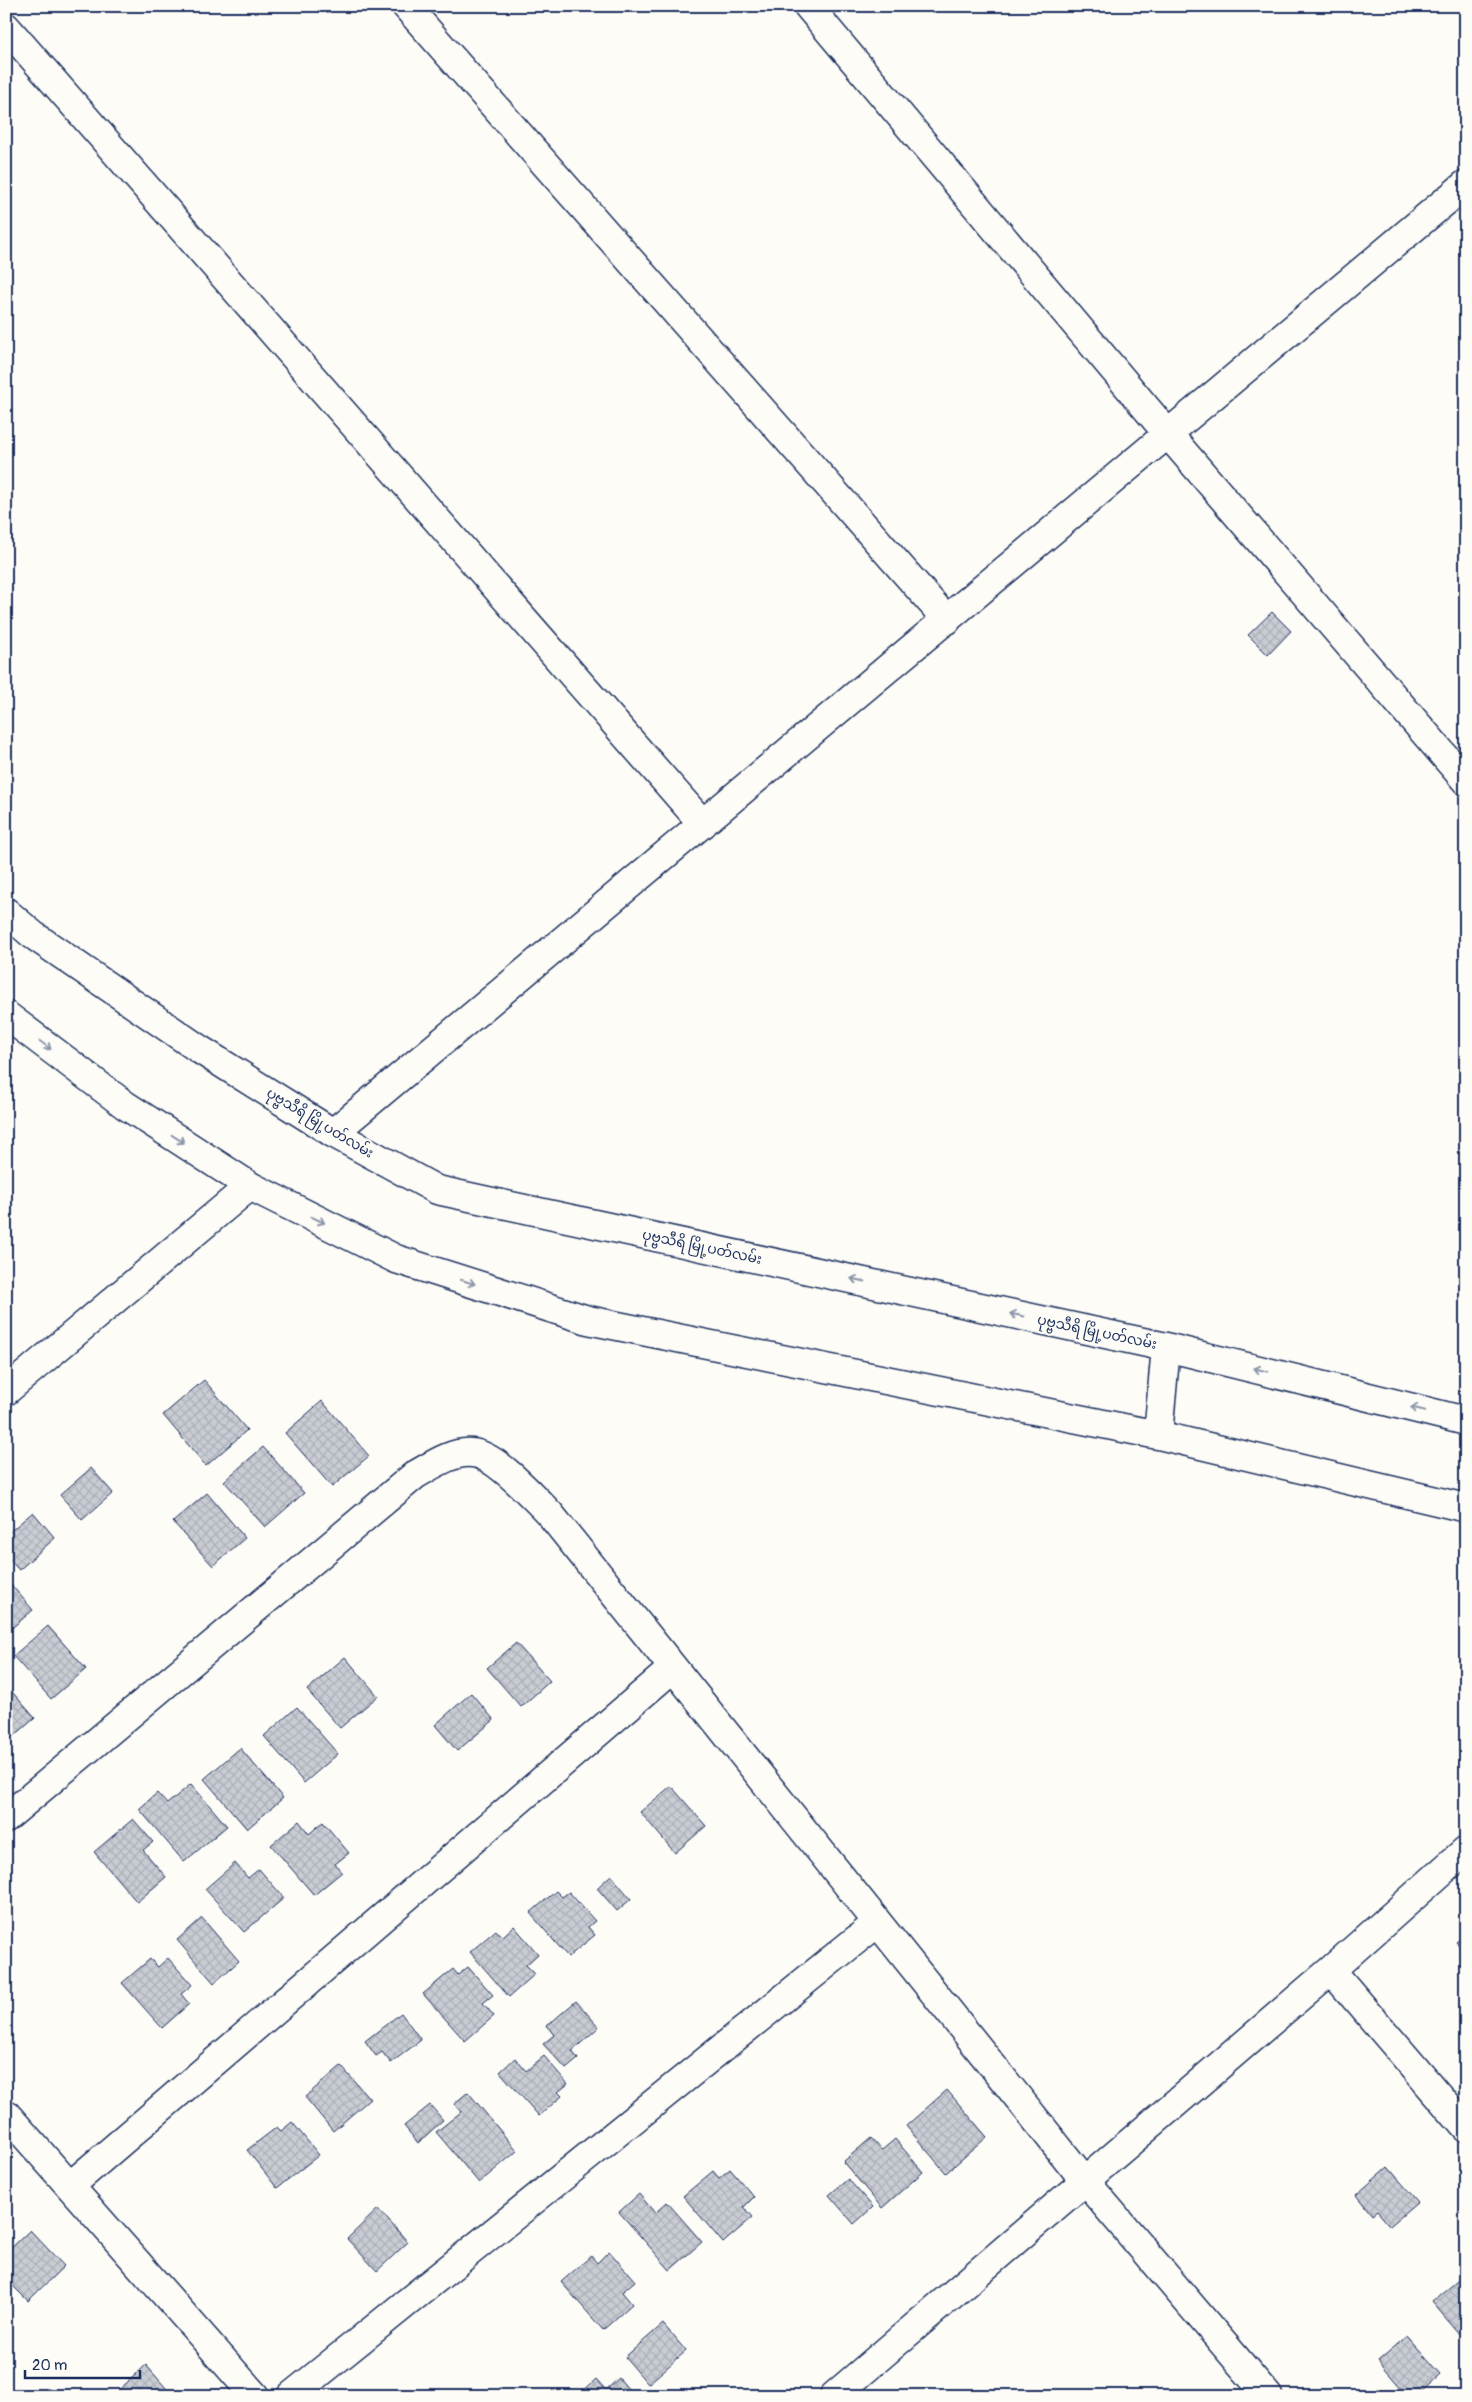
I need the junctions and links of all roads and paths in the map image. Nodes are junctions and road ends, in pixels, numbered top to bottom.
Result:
1 (406, 6) edge
2 (808, 6) edge
3 (6, 27) edge
4 (1466, 184) edge
5 (1168, 434) junction
6 (947, 620) junction
7 (1466, 781) edge
8 (703, 824) junction
9 (6, 912) edge
10 (6, 1016) edge
11 (333, 1133) junction
12 (250, 1186) junction
13 (1166, 1347) junction
14 (6, 1391) edge
15 (1466, 1421) edge
16 (1158, 1435) junction
17 (1466, 1508) edge
18 (673, 1668) junction
19 (6, 1818) edge
20 (1466, 1850) edge
21 (877, 1923) junction
22 (1331, 1970) junction
23 (6, 2114) edge
24 (1466, 2128) edge
25 (1085, 2181) junction
26 (70, 2186) junction
27 (255, 2396) edge
28 (291, 2396) edge
29 (834, 2396) edge
30 (1268, 2396) edge

1 - 6 street
2 - 5 street
3 - 8 street
4 - 5 street
5 - 6 street
5 - 7 street
6 - 8 street
8 - 11 street
9 - 11 street, ပုဗ္ဗသီရိ မြို့ပတ်လမ်း
10 -> 12 street
13 -> 11 street, ပုဗ္ဗသီရိ မြို့ပတ်လမ်း
12 - 14 street
12 -> 16 street
15 -> 13 street, ပုဗ္ဗသီရိ မြို့ပတ်လမ်း
13 - 16 street
16 - 17 street
18 - 19 street
18 - 21 street
18 - 26 street
20 - 22 street
21 - 25 street
21 - 28 street
22 - 24 street
22 - 25 street
23 - 26 street
25 - 29 street
25 - 30 street
26 - 27 street

